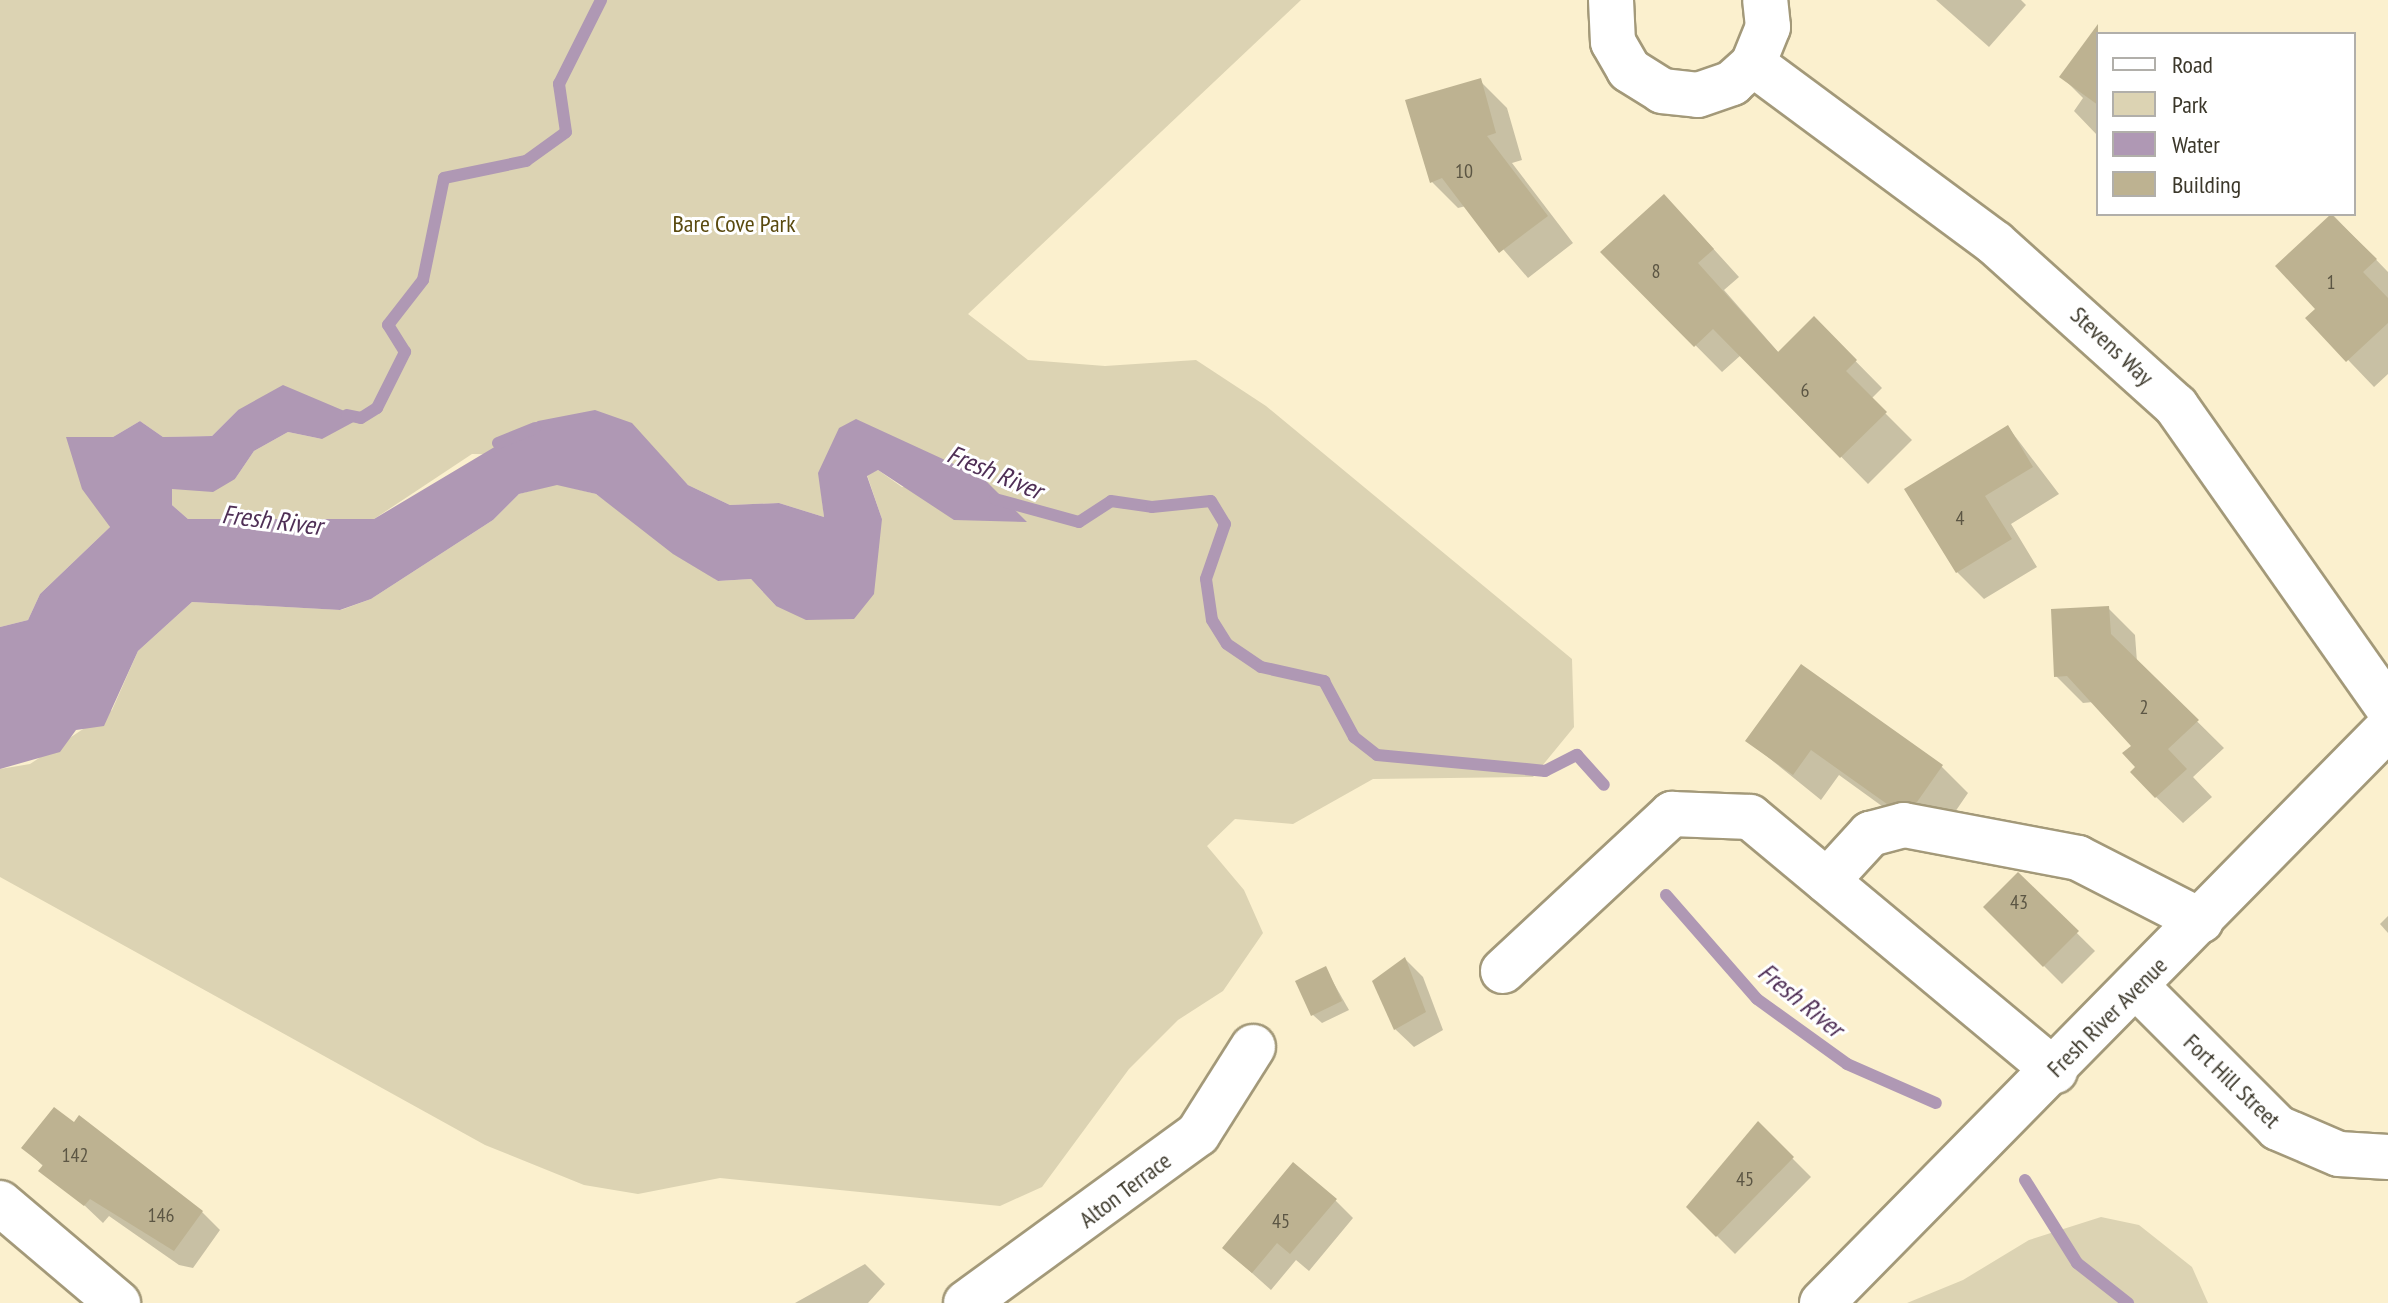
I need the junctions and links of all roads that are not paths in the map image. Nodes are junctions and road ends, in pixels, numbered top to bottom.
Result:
1 (1611, 0) edge
2 (1765, 0) edge
3 (1753, 64) junction
4 (2388, 708) edge
5 (2388, 728) edge
6 (1827, 881) junction
7 (2201, 921) junction
8 (1503, 971) dead end
9 (2138, 988) junction
10 (1253, 1047) dead end
11 (2055, 1071) junction
12 (2388, 1157) edge
13 (0, 1203) edge
14 (118, 1303) edge
15 (966, 1303) edge
16 (1822, 1303) edge

1 - 3 street
2 - 3 street
3 - 4 street, Stevens Way
5 - 7 street, Fresh River Avenue
6 - 7 street
6 - 8 street
6 - 11 street
7 - 9 street, Fresh River Avenue
9 - 11 street, Fresh River Avenue
9 - 12 street, Fort Hill Street
10 - 15 street, Alton Terrace
11 - 16 street, Fresh River Avenue
13 - 14 street

